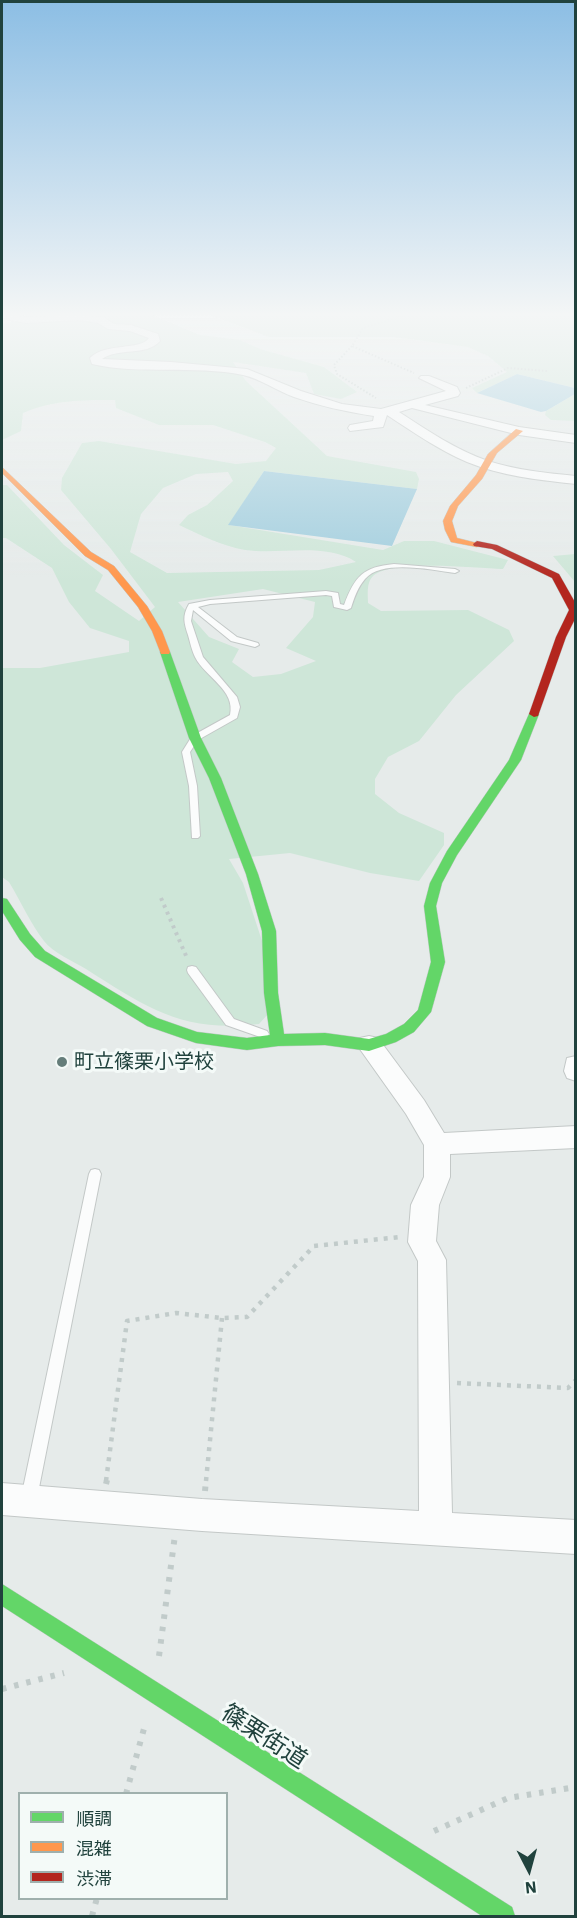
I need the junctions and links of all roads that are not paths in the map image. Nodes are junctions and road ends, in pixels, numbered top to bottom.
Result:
1 (333, 405) edge
2 (415, 405) edge
3 (396, 410) junction
4 (354, 428) dead end
5 (519, 431) junction
6 (576, 439) edge
7 (485, 464) junction
8 (2, 469) edge
9 (576, 480) edge
10 (455, 571) dead end
11 (192, 606) junction
12 (255, 645) dead end
13 (195, 738) junction
14 (195, 836) dead end
15 (2, 902) edge
16 (192, 970) road end
17 (278, 1040) junction
18 (369, 1045) junction
19 (576, 1065) edge
20 (576, 1071) edge
21 (576, 1137) edge
22 (437, 1144) junction
23 (95, 1173) dead end
24 (15, 1500) edge
25 (436, 1530) junction
26 (576, 1537) edge
27 (2, 1594) edge
28 (503, 1917) edge

1 - 3 street
2 - 3 street
3 - 4 street
3 - 5 street
3 - 7 street
5 - 6 street
5 - 7 street
7 - 9 street
7 - 18 street
8 - 13 street
10 - 11 lane
11 - 12 lane
11 - 13 lane
13 - 14 lane
13 - 17 street
15 - 17 street
16 - 17 lane
17 - 18 street
18 - 22 street
19 - 20 street
21 - 22 street
22 - 25 street
23 - 24 lane
24 - 25 street
25 - 26 street
27 - 28 street, 篠栗街道

